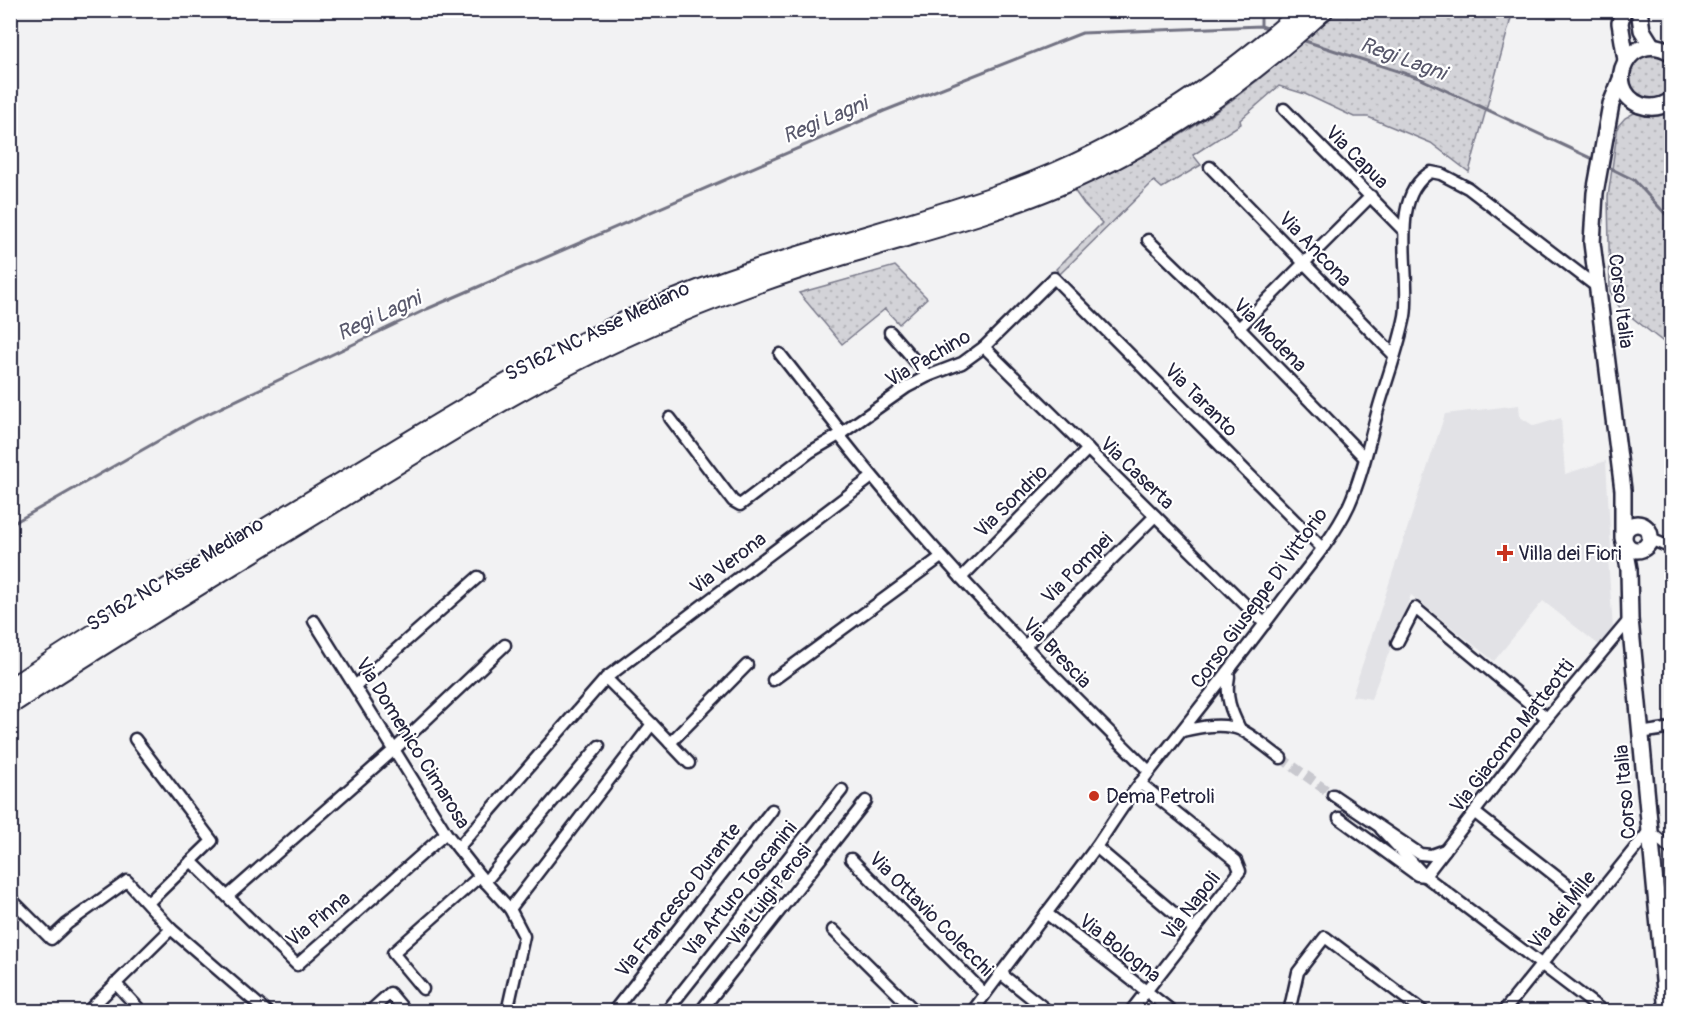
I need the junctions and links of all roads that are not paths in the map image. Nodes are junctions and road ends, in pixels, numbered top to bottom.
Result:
1 (1304, 10) edge
2 (1324, 10) edge
3 (1623, 10) edge
4 (1639, 10) edge
5 (1652, 46) junction
6 (1671, 53) edge
7 (1626, 60) junction
8 (1621, 79) junction
9 (1637, 103) junction
10 (1670, 103) edge
11 (1284, 109) dead end
12 (1607, 124) junction
13 (1210, 167) dead end
14 (1371, 196) junction
15 (1404, 231) junction
16 (1148, 240) dead end
17 (1303, 263) junction
18 (1054, 278) joint
19 (1597, 287) junction
20 (1239, 328) junction
21 (890, 332) dead end
22 (984, 347) junction
23 (780, 354) dead end
24 (1394, 355) junction
25 (928, 376) junction
26 (670, 418) dead end
27 (840, 434) junction
28 (1088, 450) junction
29 (1365, 457) junction
30 (872, 477) junction
31 (1623, 490) junction
32 (1155, 516) junction
33 (1646, 539) junction
34 (1624, 540) junction
35 (1322, 548) junction
36 (1671, 548) edge
37 (941, 557) junction
38 (1629, 569) junction
39 (478, 577) dead end
40 (961, 578) junction
41 (1630, 619) junction
42 (314, 621) dead end
43 (1265, 624) junction
44 (1397, 643) dead end
45 (505, 645) dead end
46 (1025, 646) junction
47 (747, 665) dead end
48 (1230, 671) junction
49 (606, 678) junction
50 (773, 680) dead end
51 (355, 686) junction
52 (10, 688) edge
53 (10, 705) edge
54 (1547, 718) junction
55 (652, 724) junction
56 (1671, 728) edge
57 (1240, 729) junction
58 (1182, 730) junction
59 (1640, 733) junction
60 (135, 739) dead end
61 (670, 743) junction
62 (599, 746) dead end
63 (395, 749) junction
64 (1281, 758) tunnel mouth
65 (689, 763) dead end
66 (1149, 771) junction
67 (1140, 783) junction
68 (842, 790) dead end
69 (1334, 795) tunnel mouth
70 (866, 801) dead end
71 (772, 810) dead end
72 (1474, 812) junction
73 (1339, 818) dead end
74 (1381, 829) junction
75 (1649, 831) junction
76 (447, 833) junction
77 (1095, 847) junction
78 (458, 848) junction
79 (1446, 849) junction
80 (1671, 850) edge
81 (851, 859) dead end
82 (191, 861) junction
83 (1425, 876) junction
84 (483, 879) junction
85 (228, 896) junction
86 (10, 898) edge
87 (148, 903) junction
88 (1590, 903) junction
89 (510, 909) junction
90 (1046, 913) junction
91 (171, 929) junction
92 (833, 930) dead end
93 (1194, 930) junction
94 (1541, 964) junction
95 (1000, 973) junction
96 (115, 983) junction
97 (423, 989) dead end
98 (1146, 992) junction
99 (985, 994) junction
100 (1668, 1004) edge
101 (260, 1010) edge
102 (87, 1011) edge
103 (141, 1011) edge
104 (369, 1011) edge
105 (406, 1011) edge
106 (507, 1011) edge
107 (613, 1011) edge
108 (666, 1011) edge
109 (700, 1011) edge
110 (916, 1011) edge
111 (972, 1011) edge
112 (1049, 1011) edge
113 (1130, 1011) edge
114 (1173, 1011) edge
115 (1288, 1011) edge
116 (1424, 1011) edge
117 (1503, 1011) edge
118 (1604, 1011) edge

1 - 52 highway, SS162 NC Asse Mediano
2 - 53 highway, SS162 NC Asse Mediano
3 - 7 main road, Corso Italia
4 - 5 main road
5 - 6 main road
5 - 7 main road
7 - 8 main road, Corso Italia
8 - 9 main road
8 - 12 main road, Corso Italia
9 - 10 main road
9 - 12 main road
11 - 14 street, Via Capua
12 - 19 main road, Corso Italia
13 - 17 street, Via Ancona
14 - 15 street, Via Capua
14 - 17 street
15 - 19 street, Corso Giuseppe Di Vittorio
15 - 24 street, Corso Giuseppe Di Vittorio
16 - 20 street, Via Modena
17 - 20 street
17 - 24 street, Via Ancona
18 - 22 street, Via Pachino
18 - 35 street, Via Taranto
19 - 31 main road, Corso Italia
20 - 29 street, Via Modena
21 - 25 street
22 - 25 street, Via Pachino
22 - 28 street, Via Caserta
23 - 27 street, Via Brescia
24 - 29 street, Corso Giuseppe Di Vittorio
25 - 27 street, Via Pachino
26 - 27 street, Via Pachino
27 - 30 street, Via Brescia
28 - 32 street, Via Caserta
28 - 40 street, Via Sondrio
29 - 35 street, Corso Giuseppe Di Vittorio
30 - 37 street, Via Brescia
30 - 49 street, Via Verona
31 - 33 main road, Corso Italia
31 - 34 main road, Corso Italia
32 - 43 street, Via Caserta
32 - 46 street, Via Pompei
33 - 34 main road
33 - 34 main road
33 - 36 street
33 - 38 main road
34 - 38 main road, Corso Italia
35 - 43 street, Corso Giuseppe Di Vittorio
37 - 40 street, Via Brescia
37 - 50 street
38 - 41 main road, Corso Italia
39 - 51 street
40 - 46 street, Via Brescia
41 - 54 street, Via Giacomo Matteotti
41 - 59 main road, Corso Italia
42 - 51 street, Via Domenico Cimarosa
43 - 48 street, Corso Giuseppe Di Vittorio
44 - 54 street
45 - 63 street
46 - 66 street, Via Brescia
47 - 61 street
48 - 57 street
48 - 58 street, Corso Giuseppe Di Vittorio
49 - 55 street
49 - 78 street, Via Verona
51 - 63 street, Via Domenico Cimarosa
54 - 72 street, Via Giacomo Matteotti
55 - 61 street
55 - 89 street
56 - 59 street
57 - 58 street
57 - 64 street
58 - 66 street, Corso Giuseppe Di Vittorio
59 - 75 main road, Corso Italia
60 - 82 street
61 - 65 street
62 - 84 street
63 - 76 street, Via Domenico Cimarosa
63 - 85 street
66 - 67 street, Corso Giuseppe Di Vittorio
67 - 77 street, Corso Giuseppe Di Vittorio
67 - 93 street, Via Napoli
68 - 108 street, Via Arturo Toscanini
69 - 74 street
70 - 109 street, Via Luigi Perosi
71 - 107 street, Via Francesco Durante
72 - 79 street, Via Giacomo Matteotti
72 - 88 street
73 - 83 street
74 - 79 street
74 - 83 street
75 - 80 street
75 - 88 street, Via dei Mille
75 - 100 main road, Corso Italia
76 - 78 street, Via Domenico Cimarosa
76 - 85 street, Via Pinna
77 - 90 street, Corso Giuseppe Di Vittorio
77 - 93 street
78 - 84 street, Via Domenico Cimarosa
79 - 83 street, Via Giacomo Matteotti
81 - 99 street, Via Ottavio Colecchi
82 - 85 street, Via Pinna
82 - 87 street
83 - 94 street
84 - 89 street, Via Domenico Cimarosa
84 - 97 street
86 - 87 street
87 - 91 street
88 - 94 street, Via dei Mille
89 - 106 street, Via Domenico Cimarosa
90 - 95 street, Corso Giuseppe Di Vittorio
90 - 98 street, Via Bologna
91 - 96 street
91 - 101 street
92 - 110 street
93 - 98 street, Via Napoli
94 - 117 street, Via dei Mille
94 - 118 street
95 - 99 street, Corso Giuseppe Di Vittorio
95 - 112 street
96 - 102 street
96 - 103 street
98 - 113 street, Via Napoli
98 - 114 street, Via Bologna
99 - 111 street, Corso Giuseppe Di Vittorio
104 - 105 street
115 - 116 street

